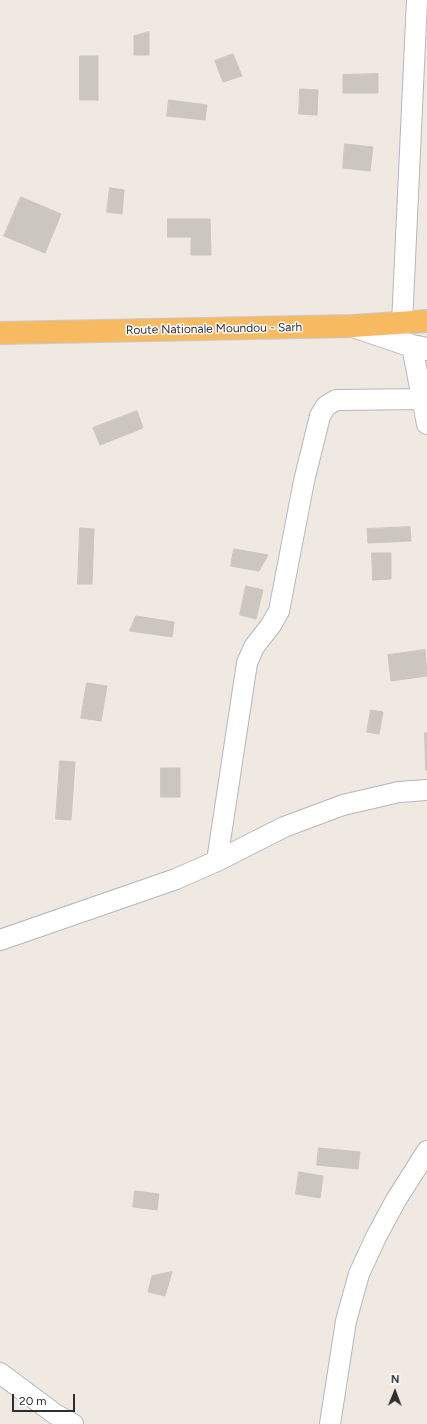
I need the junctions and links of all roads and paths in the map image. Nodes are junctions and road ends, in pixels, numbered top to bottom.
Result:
1 (417, 0) edge
2 (427, 321) edge
3 (402, 324) junction
4 (353, 326) junction
5 (0, 333) edge
6 (419, 348) edge
7 (422, 399) junction
8 (427, 424) edge
9 (427, 790) edge
10 (218, 861) junction
11 (0, 940) edge
12 (427, 1151) edge
13 (0, 1373) edge
14 (73, 1424) edge
15 (330, 1424) edge

1 - 3 street
2 - 3 highway, Route Nationale Moundou - Sarh
3 - 4 highway, Route Nationale Moundou - Sarh
4 - 5 highway, Route Nationale Moundou - Sarh
4 - 6 main road
6 - 7 street
7 - 8 street
7 - 10 street
9 - 10 street
10 - 11 street
12 - 15 street
13 - 14 street

